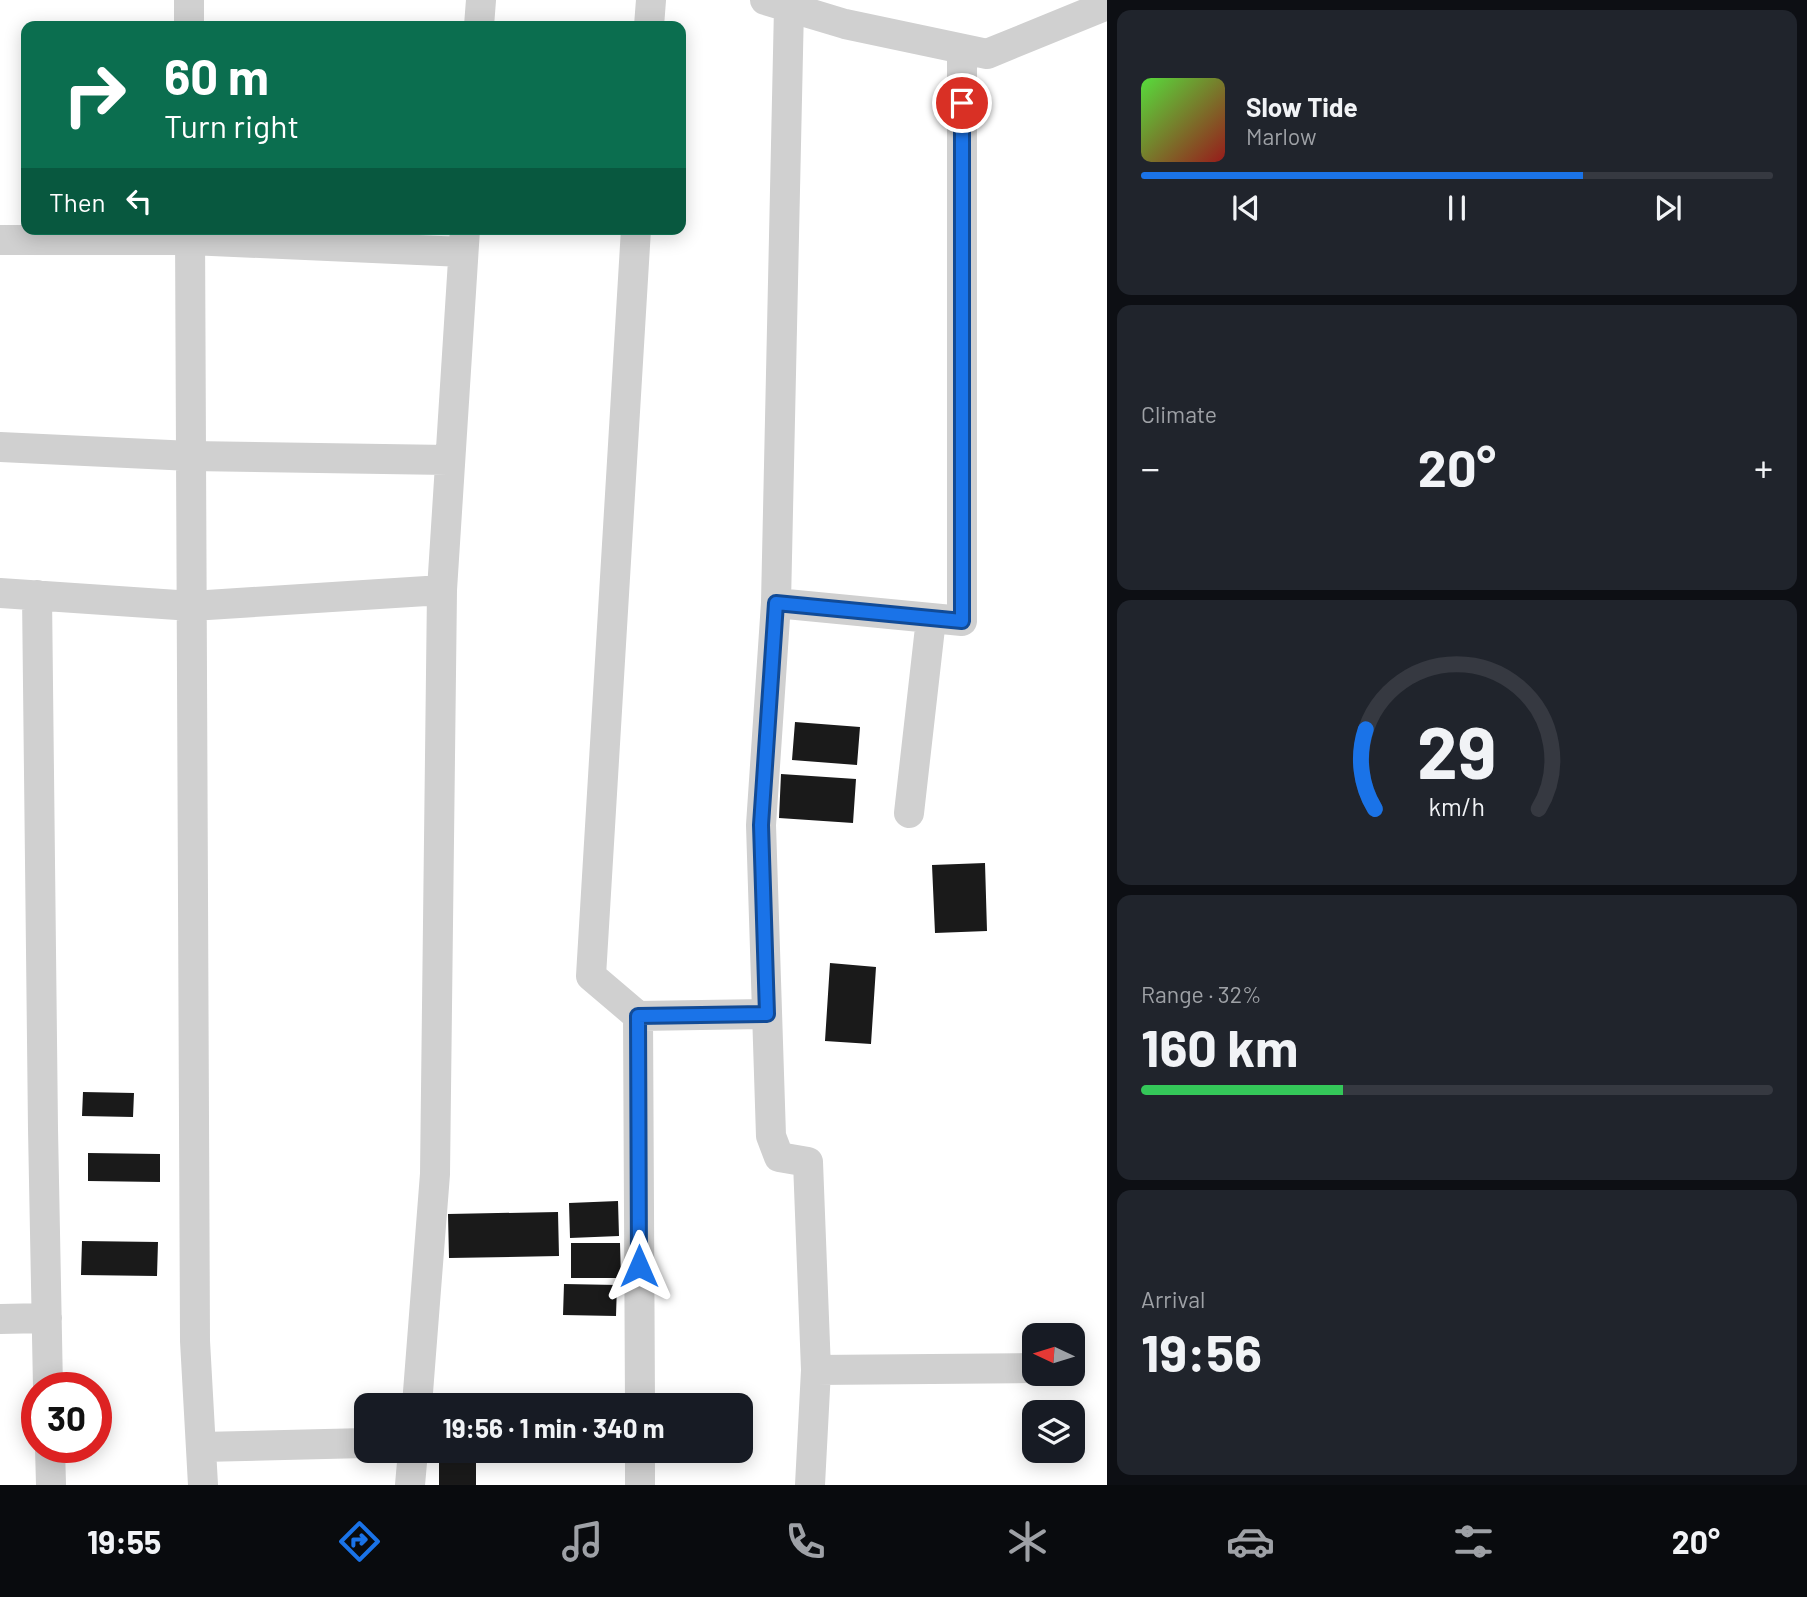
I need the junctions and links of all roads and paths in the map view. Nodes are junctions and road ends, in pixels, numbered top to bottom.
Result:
1 (189, 0) edge
2 (481, 0) edge
3 (650, 0) edge
4 (777, 4) edge
5 (1107, 5) edge
6 (189, 21) edge
7 (479, 21) edge
8 (649, 21) edge
9 (962, 49) junction
10 (190, 235) edge
11 (636, 235) edge
12 (0, 240) edge
13 (464, 241) edge
14 (0, 447) edge
15 (191, 456) junction
16 (448, 460) junction
17 (442, 590) junction
18 (0, 593) edge
19 (37, 595) junction
20 (776, 603) junction
21 (192, 606) junction
22 (931, 619) junction
23 (909, 813) dead end
24 (767, 1014) junction
25 (638, 1016) junction
26 (47, 1318) junction
27 (0, 1319) edge
28 (1022, 1368) edge
29 (816, 1370) junction
30 (48, 1372) edge
31 (418, 1393) edge
32 (640, 1393) edge
33 (354, 1443) edge
34 (201, 1447) junction
35 (50, 1463) edge
36 (412, 1463) edge
37 (640, 1463) edge
38 (51, 1485) edge
39 (203, 1485) edge
40 (410, 1485) edge
41 (640, 1485) edge
42 (810, 1485) edge

1 - 6 street
2 - 7 street
3 - 8 street
4 - 9 street
4 - 20 street
5 - 9 street
9 - 22 street
10 - 12 street
10 - 13 street
10 - 15 street
11 - 25 street
13 - 16 street
14 - 15 street
15 - 16 street
15 - 21 street
16 - 17 street
17 - 21 street
17 - 31 street
18 - 19 street
19 - 21 street
19 - 26 street
20 - 22 street
20 - 24 street
21 - 34 street
22 - 23 street
24 - 25 street
24 - 29 street
25 - 32 street
26 - 27 street
26 - 30 street
28 - 29 street
29 - 42 street
33 - 34 street
34 - 39 street
35 - 38 street
36 - 40 street
37 - 41 street

